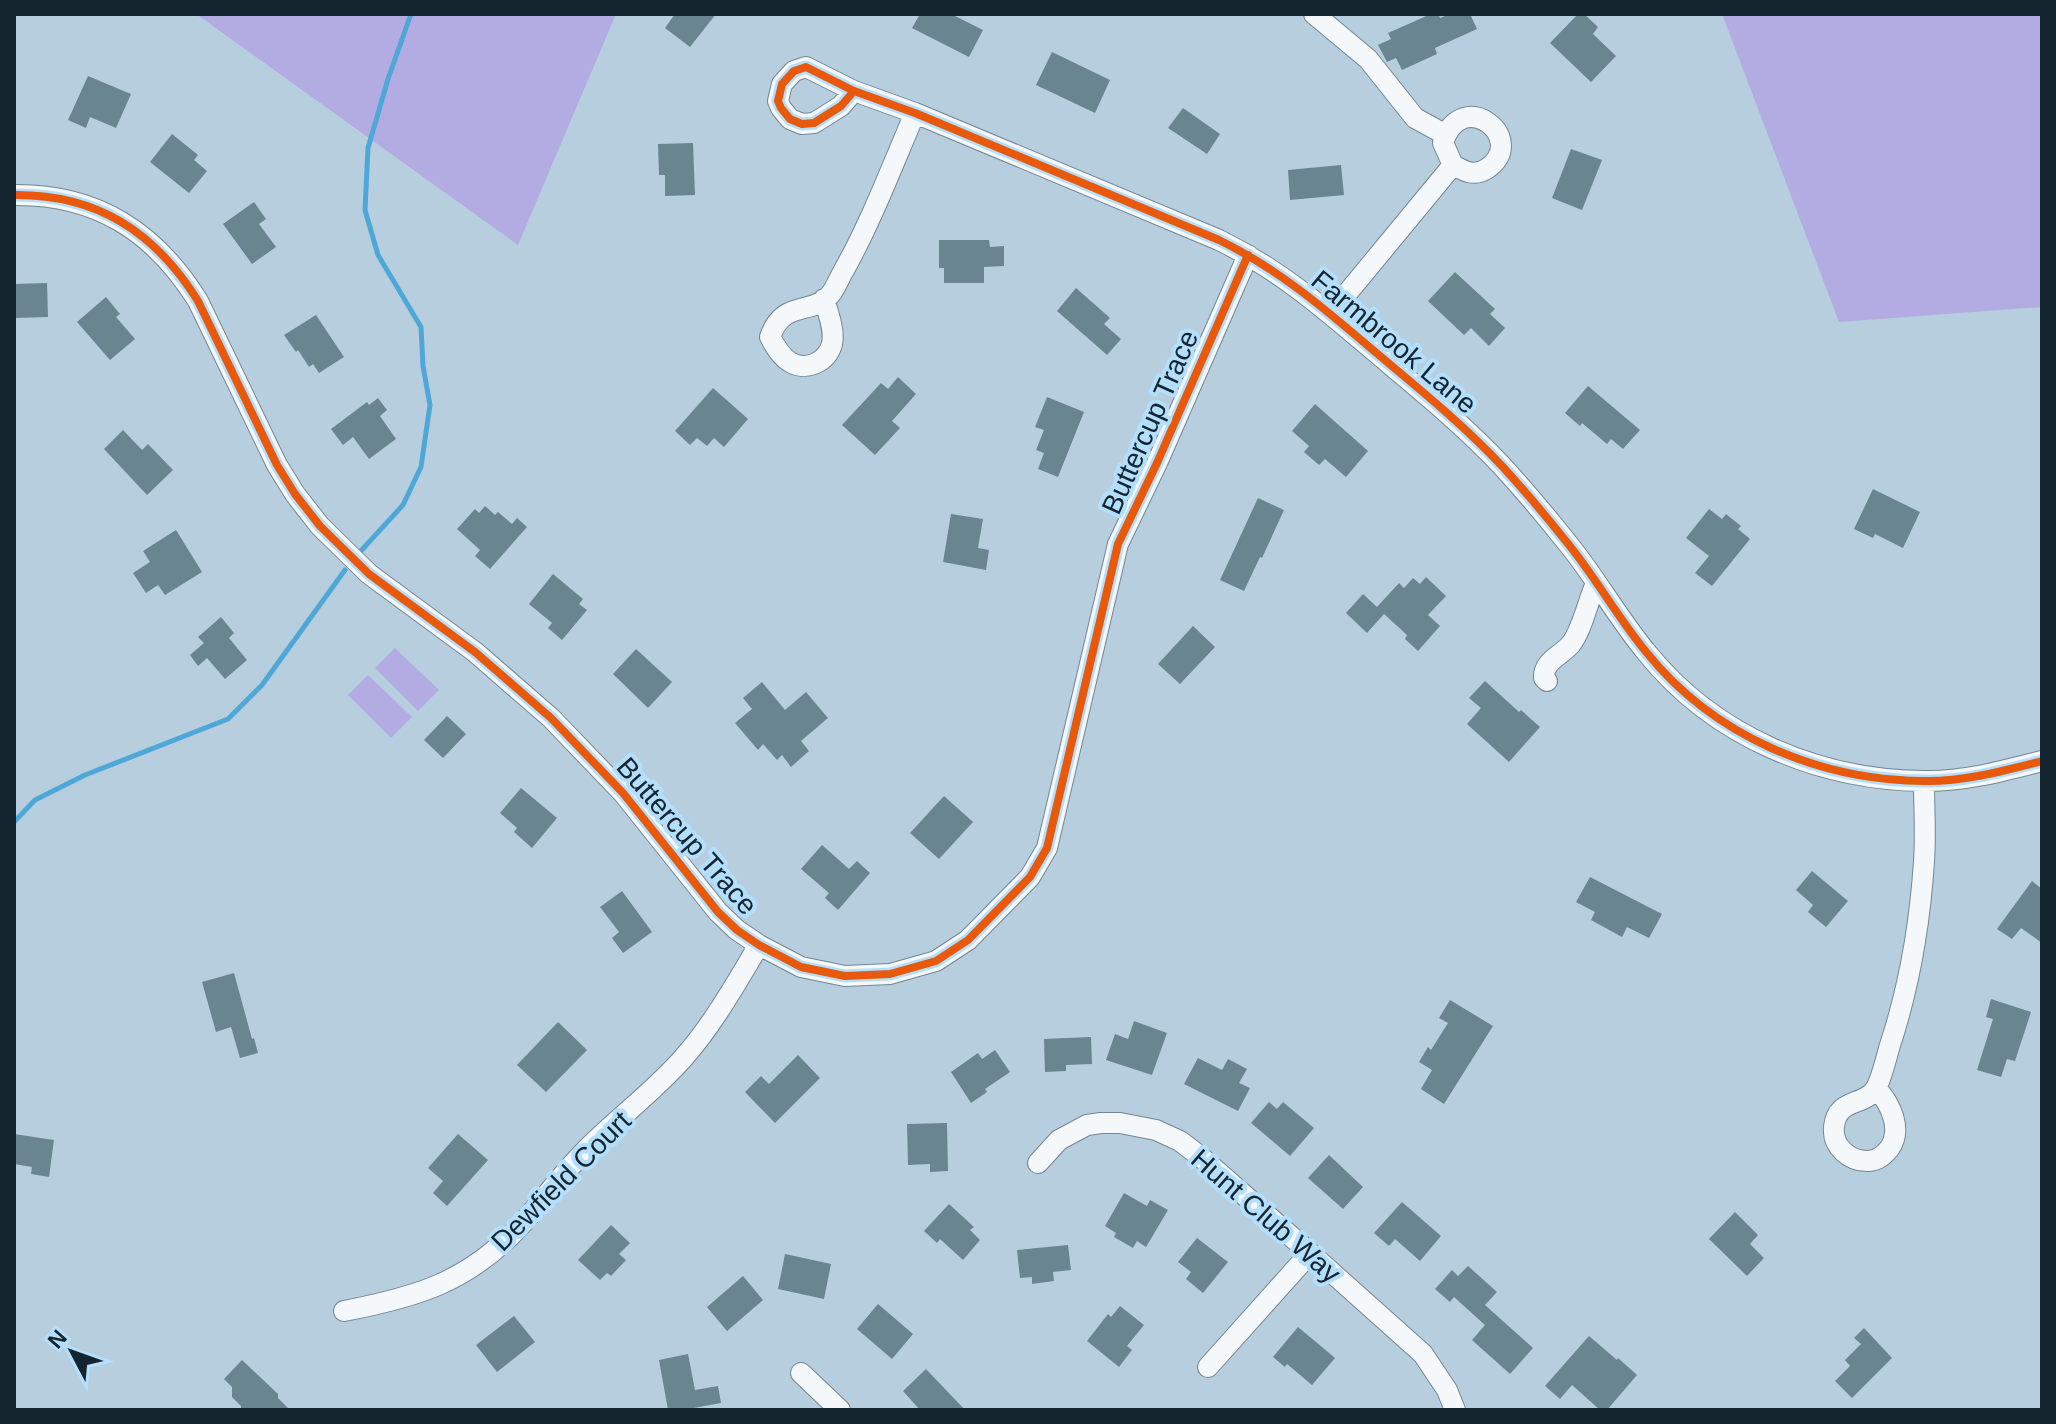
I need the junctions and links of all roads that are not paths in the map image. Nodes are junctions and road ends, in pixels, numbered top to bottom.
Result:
1 (1314, 14) edge
2 (854, 91) dead end
3 (915, 113) junction
4 (1446, 135) junction
5 (1453, 165) junction
6 (14, 195) edge
7 (1248, 255) junction
8 (824, 299) dead end
9 (1330, 314) junction
10 (1596, 583) junction
11 (1547, 681) dead end
12 (2042, 761) edge
13 (1924, 782) junction
14 (759, 945) junction
15 (1876, 1088) dead end
16 (1038, 1163) dead end
17 (1310, 1253) junction
18 (344, 1311) dead end
19 (1208, 1367) dead end
20 (801, 1373) dead end
21 (840, 1410) edge
22 (1455, 1410) edge

1 - 4 street
2 - 3 street, Farmbrook Lane
3 - 7 street, Farmbrook Lane
3 - 8 street
4 - 5 street
4 - 5 street
5 - 9 street
6 - 14 street, Buttercup Trace
7 - 9 street, Farmbrook Lane
7 - 14 street, Buttercup Trace
9 - 10 street, Farmbrook Lane
10 - 11 street
10 - 13 street, Farmbrook Lane
12 - 13 street, Farmbrook Lane
13 - 15 street
14 - 18 street, Dewfield Court
16 - 17 street, Hunt Club Way
17 - 19 street
17 - 22 street, Hunt Club Way
20 - 21 street

